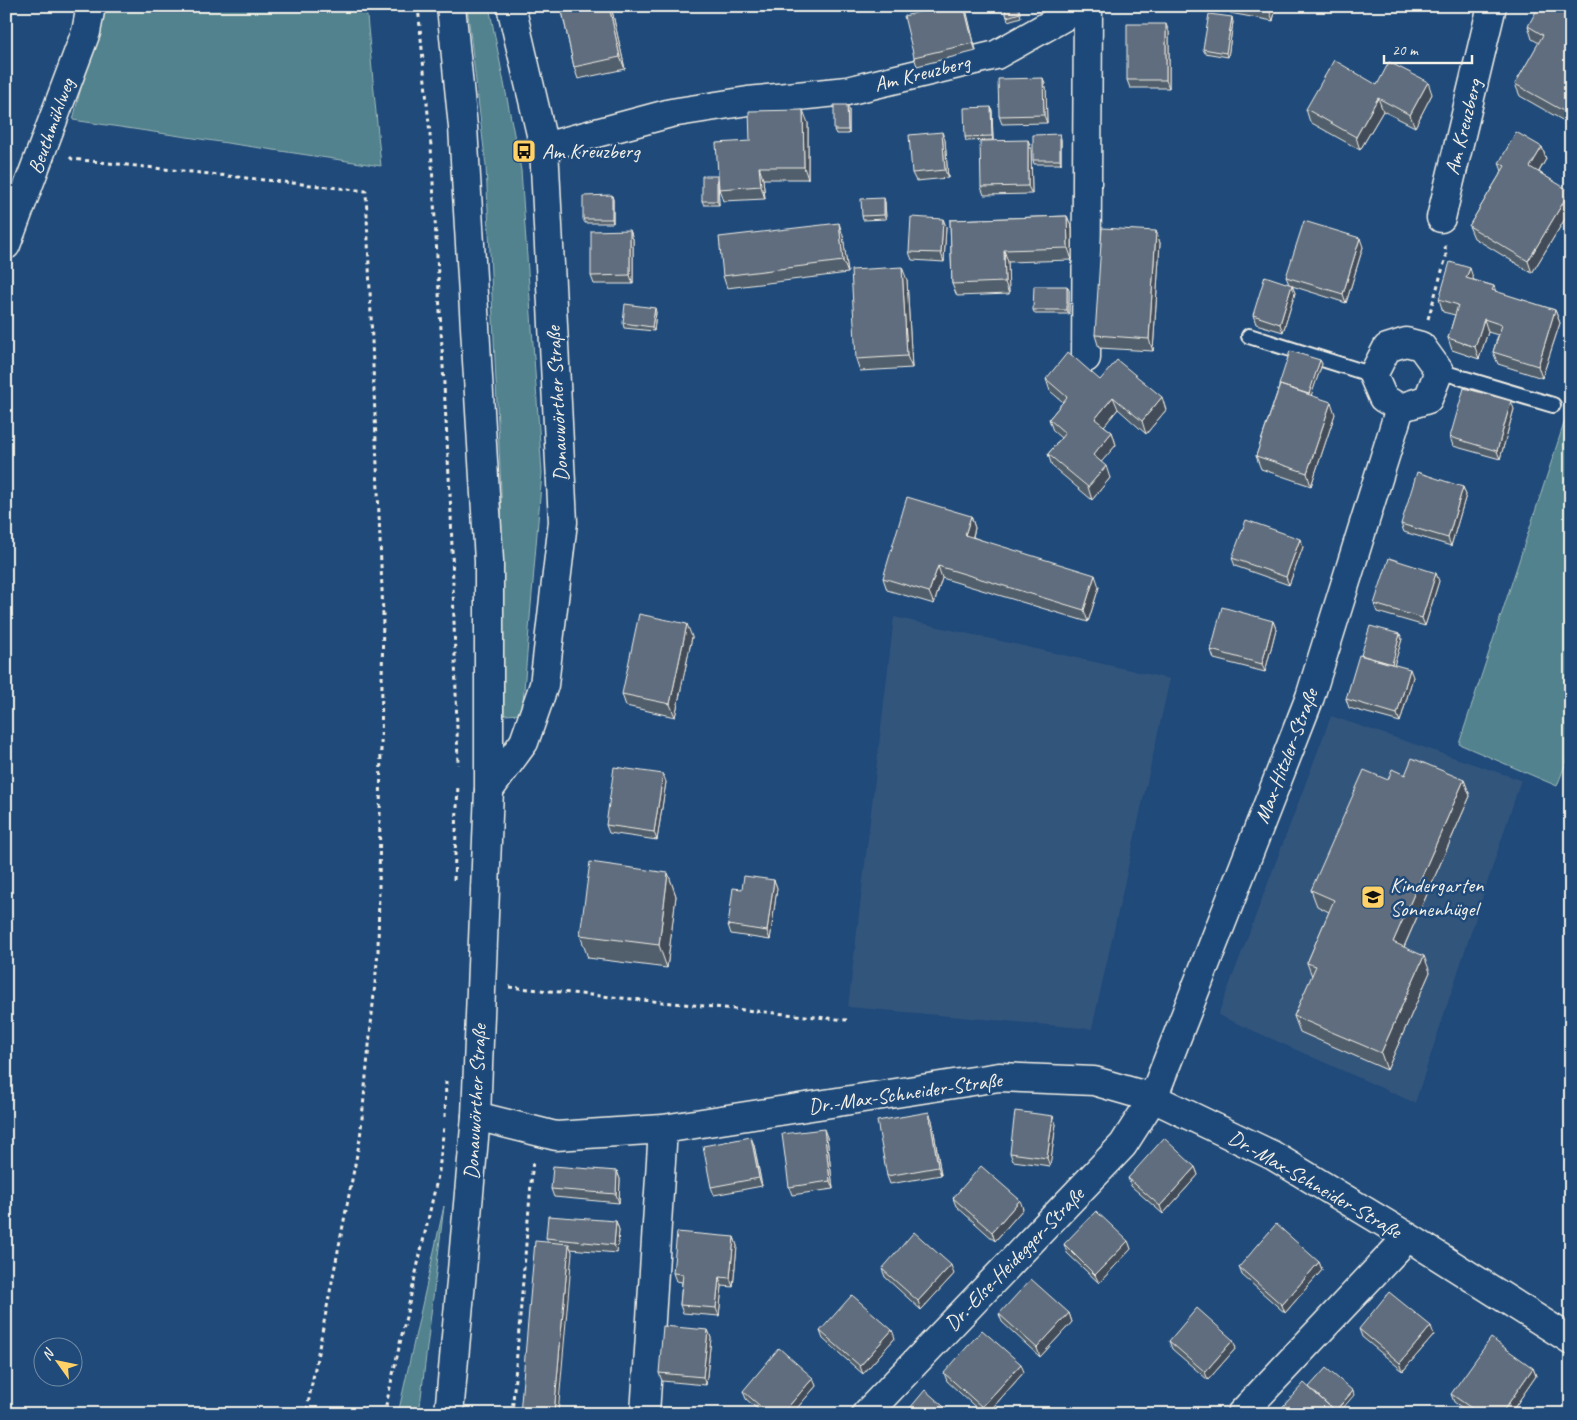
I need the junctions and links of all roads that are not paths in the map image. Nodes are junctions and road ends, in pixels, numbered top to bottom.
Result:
1 (91, 6) edge
2 (450, 6) edge
3 (511, 6) edge
4 (1083, 6) edge
5 (1088, 6) edge
6 (1492, 6) edge
7 (544, 148) junction
8 (1441, 218) road end
9 (6, 245) edge
10 (1249, 336) dead end
11 (1086, 358) dead end
12 (1439, 371) junction
13 (1373, 375) junction
14 (1553, 405) dead end
15 (1400, 408) junction
16 (489, 790) junction
17 (1153, 1098) junction
18 (476, 1116) junction
19 (663, 1129) junction
20 (1408, 1237) junction
21 (1571, 1340) edge
22 (449, 1414) edge
23 (644, 1414) edge
24 (866, 1414) edge
25 (1241, 1414) edge

1 - 9 street, Beuthmühlweg
2 - 16 street, Donauwörther Straße
3 - 7 street, Donauwörther Straße
4 - 7 street, Am Kreuzberg
5 - 11 street
6 - 8 street, Am Kreuzberg
7 - 16 street, Donauwörther Straße
10 - 13 lane
12 - 13 street
12 - 14 lane
12 - 15 street
13 - 15 street
15 - 17 street, Max-Hitzler-Straße
16 - 18 street, Donauwörther Straße
17 - 19 street, Dr.-Max-Schneider-Straße
17 - 20 street, Dr.-Max-Schneider-Straße
17 - 24 street, Dr.-Else-Heidegger-Straße
18 - 19 street, Dr.-Max-Schneider-Straße
18 - 22 street, Donauwörther Straße
19 - 23 street
20 - 21 street, Dr.-Max-Schneider-Straße
20 - 25 street

